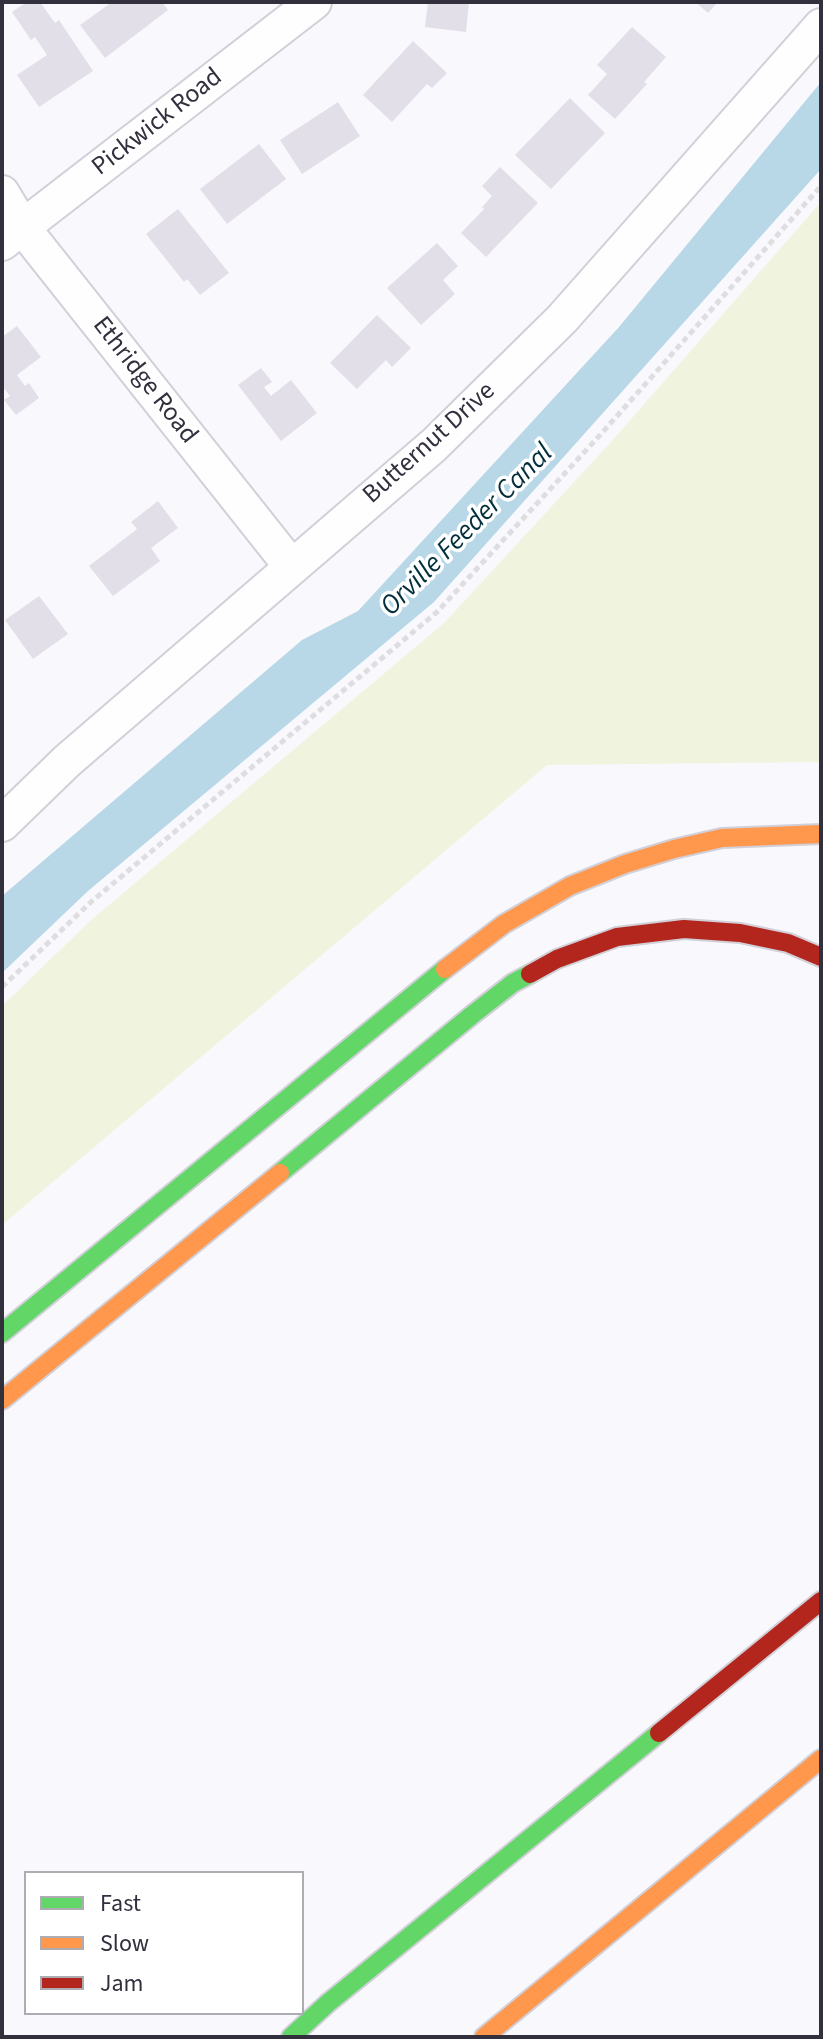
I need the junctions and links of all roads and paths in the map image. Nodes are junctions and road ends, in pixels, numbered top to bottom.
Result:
1 (314, 2) edge
2 (821, 26) edge
3 (821, 186) edge
4 (2, 193) edge
5 (12, 236) edge
6 (291, 566) junction
7 (2, 824) edge
8 (821, 834) edge
9 (821, 957) edge
10 (2, 987) edge
11 (2, 1333) edge
12 (2, 1400) edge
13 (821, 1599) edge
14 (821, 1759) edge
15 (821, 1773) edge
16 (771, 1800) junction
17 (291, 2037) edge
18 (484, 2037) edge

1 - 5 street, Pickwick Road
2 - 6 street, Butternut Drive
3 - 10 path
4 - 5 street, Ethridge Road
5 - 6 street, Ethridge Road
6 - 7 street, Butternut Drive
8 - 11 highway
9 - 12 highway
13 - 17 highway
14 - 16 highway
15 - 16 highway
16 - 18 highway

